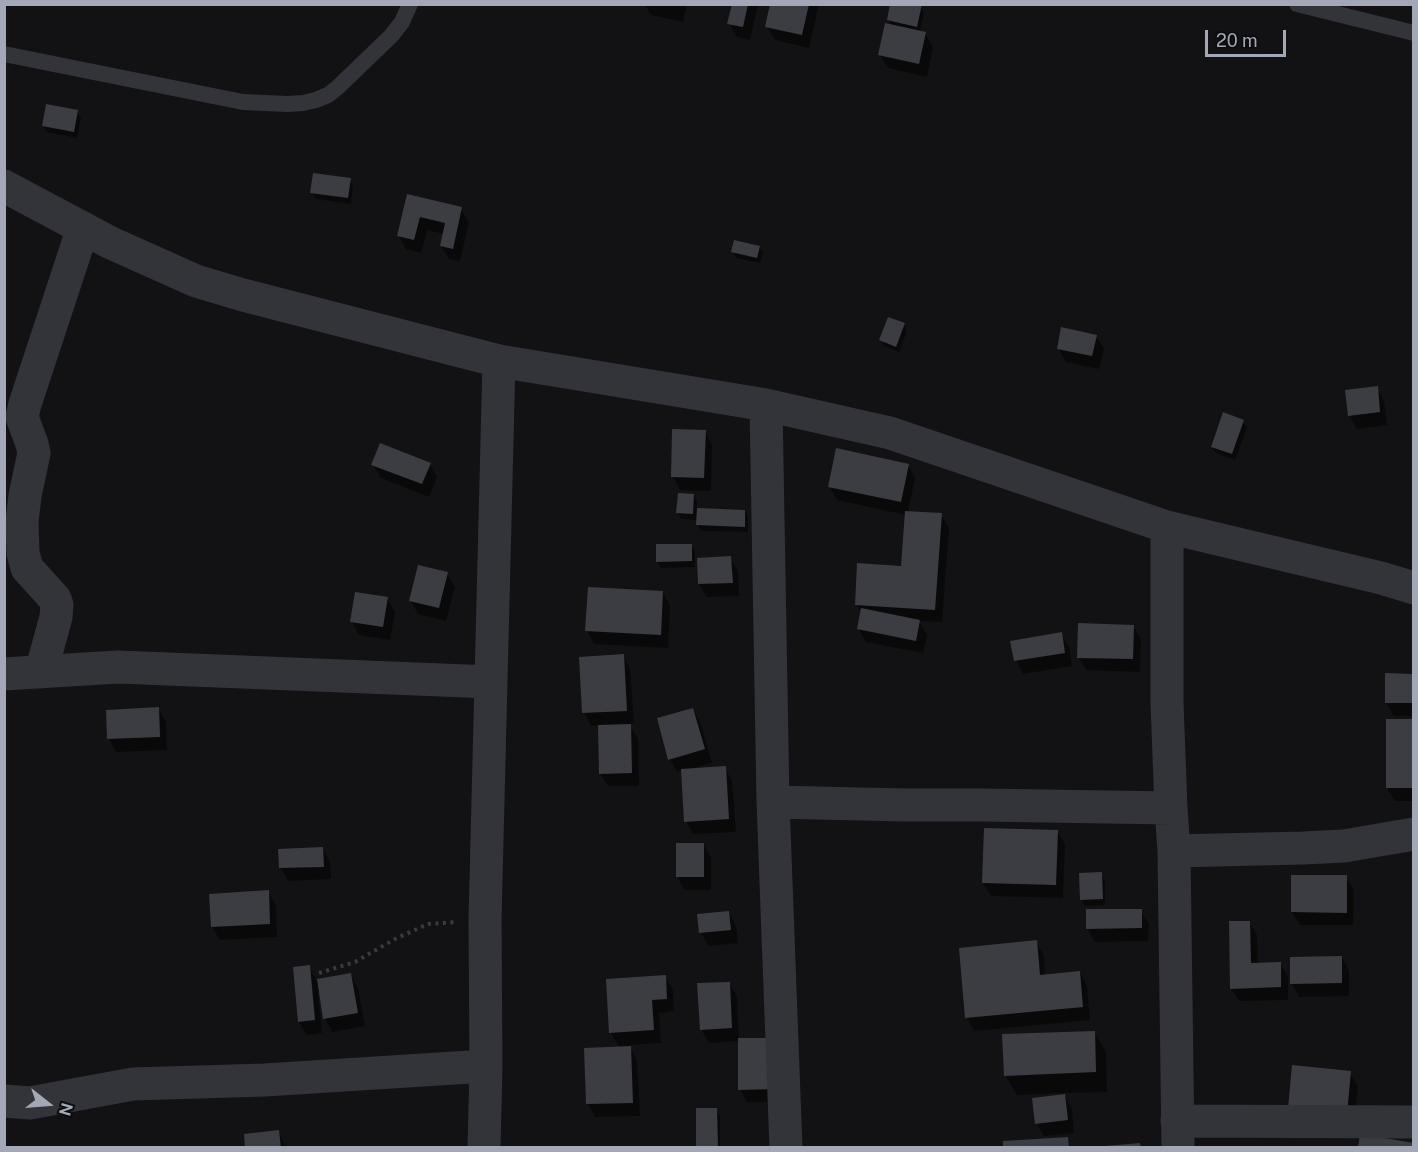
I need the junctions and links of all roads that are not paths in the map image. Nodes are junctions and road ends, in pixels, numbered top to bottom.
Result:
1 (410, 4) edge
2 (1297, 4) edge
3 (1413, 33) edge
4 (4, 54) edge
5 (4, 186) edge
6 (83, 228) junction
7 (499, 361) junction
8 (766, 405) junction
9 (1167, 527) junction
10 (1413, 560) edge
11 (1377, 577) junction
12 (1413, 588) edge
13 (41, 672) junction
14 (4, 674) edge
15 (491, 682) junction
16 (773, 802) junction
17 (1171, 808) junction
18 (1413, 834) edge
19 (1174, 851) junction
20 (486, 1066) junction
21 (4, 1101) edge
22 (1413, 1122) edge
23 (1177, 1134) edge
24 (484, 1148) edge
25 (786, 1148) edge

1 - 4 lane
2 - 3 lane
5 - 6 street
6 - 7 street
6 - 13 street
7 - 8 street
7 - 15 street
8 - 9 street
8 - 16 street
9 - 11 street
9 - 17 street
10 - 11 street
11 - 12 street
13 - 14 street
13 - 15 street
15 - 20 street
16 - 17 street
16 - 25 street
17 - 19 street
18 - 19 street
19 - 23 street
20 - 21 street
20 - 24 street
22 - 23 street

